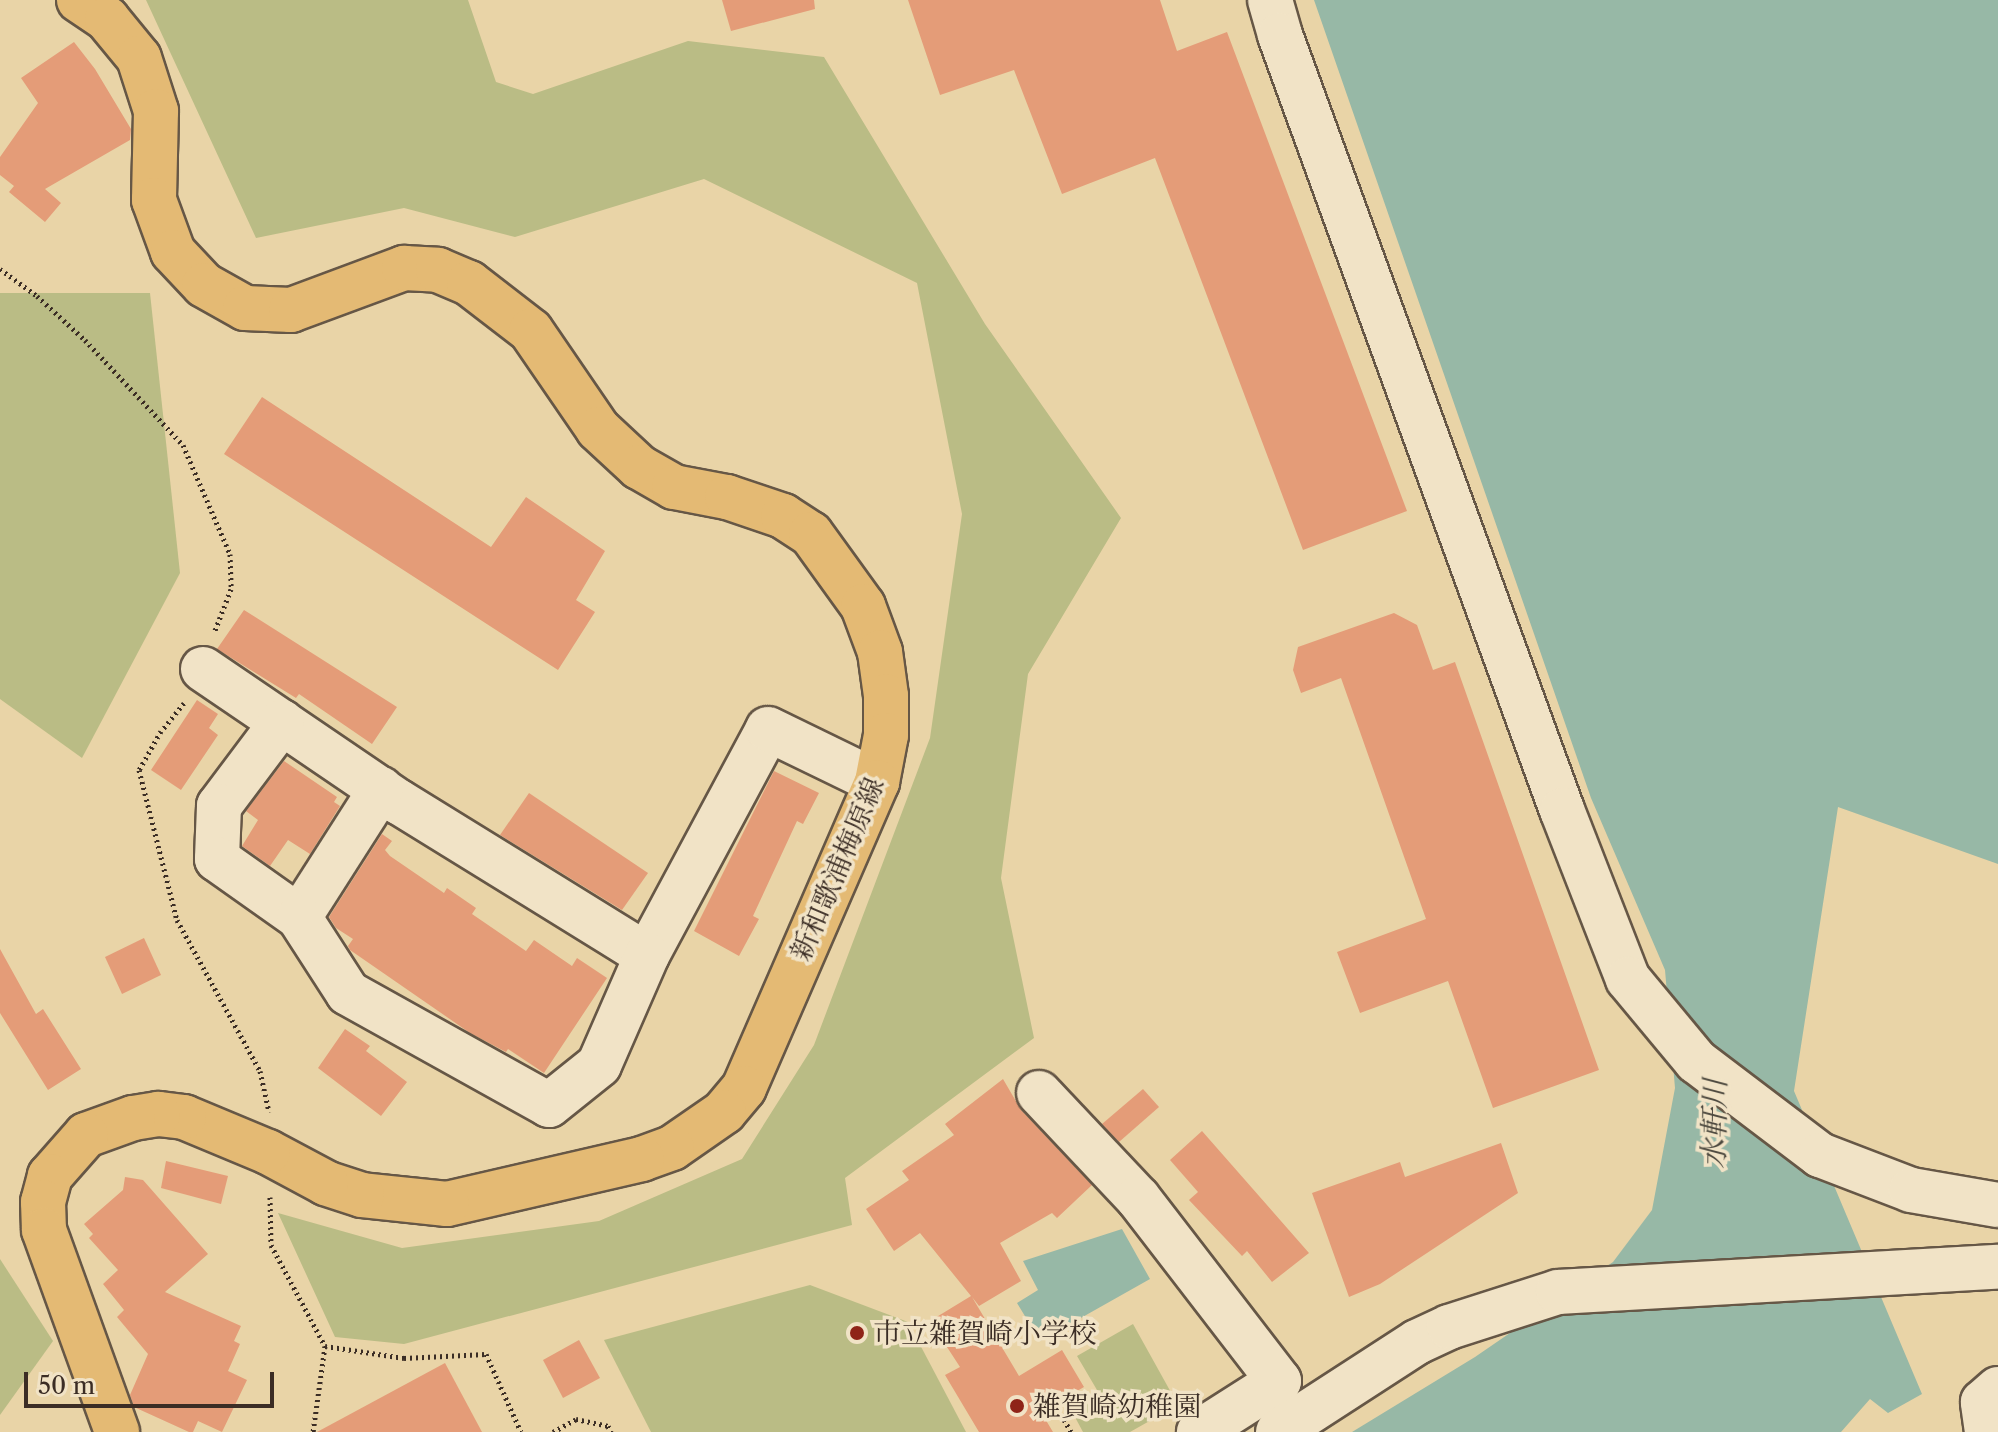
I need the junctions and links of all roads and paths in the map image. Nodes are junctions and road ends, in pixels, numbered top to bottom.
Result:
1 (79, 0) edge
2 (1270, 0) edge
3 (203, 669) dead end
4 (282, 722) junction
5 (877, 782) junction
6 (381, 789) junction
7 (299, 917) junction
8 (647, 955) junction
9 (1039, 1093) dead end
10 (268, 1152) junction
11 (1998, 1205) edge
12 (1998, 1267) edge
13 (325, 1346) junction
14 (1998, 1389) edge
15 (1055, 1404) dead end
16 (117, 1432) edge
17 (313, 1432) edge
18 (521, 1432) edge
19 (553, 1432) edge
20 (611, 1432) edge
21 (1071, 1432) edge
22 (1199, 1432) edge
23 (1278, 1432) edge
24 (1987, 1432) edge

1 - 5 main road, 新和歌浦梅原線
2 - 11 street
3 - 4 street
4 - 6 street
4 - 7 street
5 - 8 street
5 - 10 main road, 新和歌浦梅原線
6 - 7 street
6 - 8 street
7 - 8 street
9 - 22 street
10 - 13 path
10 - 16 main road, 新和歌浦梅原線
12 - 23 street
13 - 17 path
13 - 18 path
14 - 24 street
15 - 21 path
19 - 20 path

